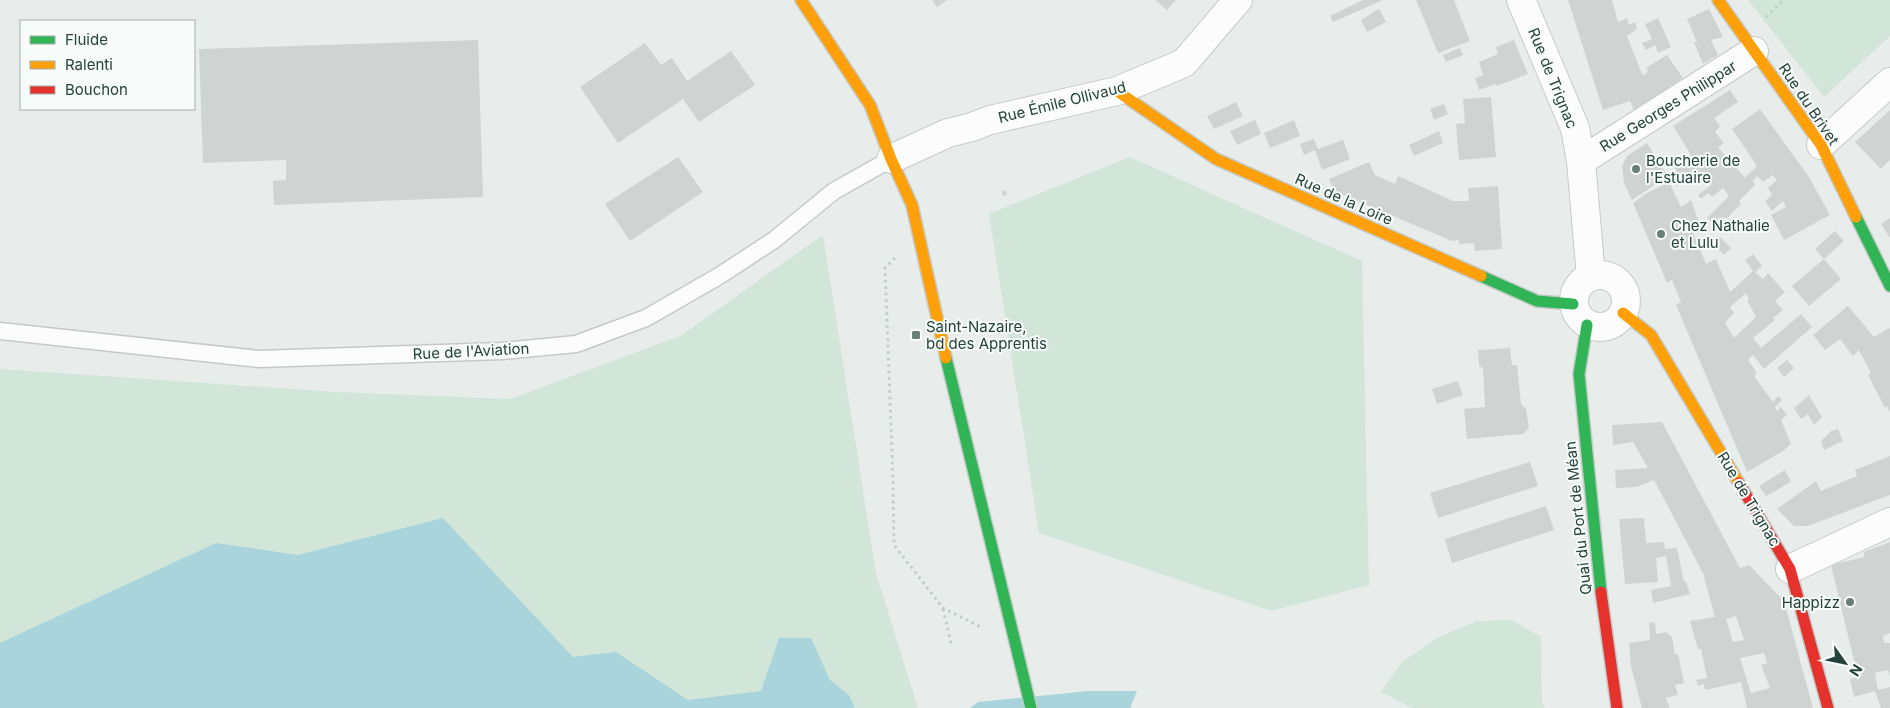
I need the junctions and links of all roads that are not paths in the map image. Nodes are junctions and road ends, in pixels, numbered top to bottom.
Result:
1 (801, 0) edge
2 (1238, 0) edge
3 (1521, 0) edge
4 (1718, 0) edge
5 (1754, 51) junction
6 (1890, 82) edge
7 (1117, 91) junction
8 (1821, 145) junction
9 (891, 159) junction
10 (1581, 161) junction
11 (1591, 277) junction
12 (1890, 286) edge
13 (1624, 313) junction
14 (1580, 315) junction
15 (0, 332) edge
16 (1890, 522) edge
17 (1790, 569) junction
18 (1031, 708) edge
19 (1617, 708) edge
20 (1828, 708) edge

1 - 9 street
2 - 7 street, Rue Émile Ollivaud
3 - 10 street, Rue de Trignac
4 - 5 street, Rue du Brivet
5 - 8 street, Rue du Brivet
5 - 10 street, Rue Georges Philippar
6 - 8 street
7 - 9 street, Rue Émile Ollivaud
7 - 14 street, Rue de la Loire
8 - 12 street, Rue du Brivet
9 - 15 lane, Rue de l'Aviation
9 - 18 street
10 - 11 street, Rue de Trignac
11 - 13 street
11 - 14 street
13 - 14 street
13 - 17 street, Rue de Trignac
14 - 19 street, Quai du Port de Méan
16 - 17 street
17 - 20 street, Rue de Trignac

